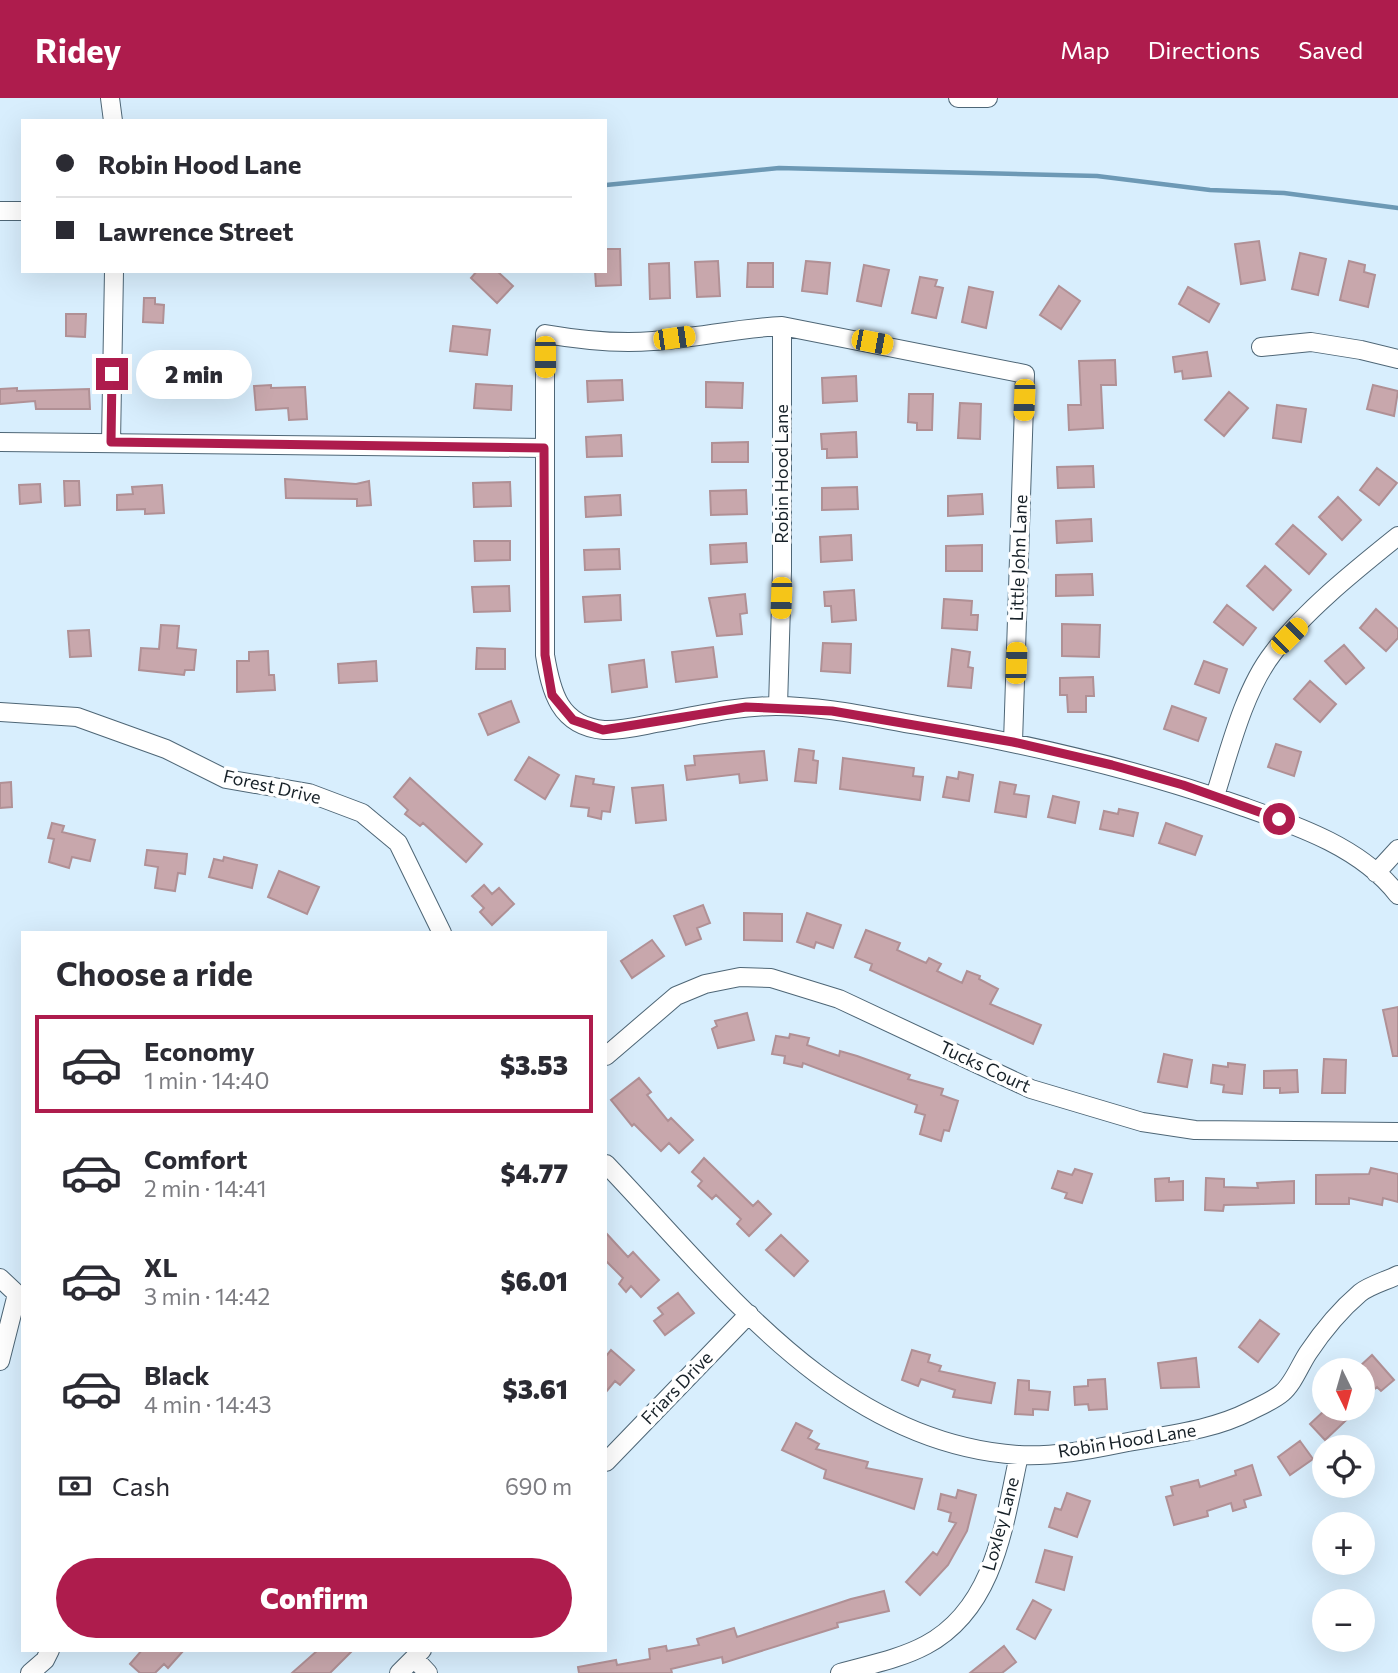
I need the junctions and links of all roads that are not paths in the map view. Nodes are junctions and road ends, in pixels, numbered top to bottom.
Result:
1 (110, 98) edge
2 (958, 98) edge
3 (988, 99) edge
4 (113, 119) edge
5 (0, 211) edge
6 (21, 211) edge
7 (114, 273) edge
8 (782, 326) junction
9 (1261, 347) dead end
10 (1398, 359) edge
11 (0, 442) edge
12 (111, 442) junction
13 (544, 448) junction
14 (1398, 536) edge
15 (778, 706) junction
16 (0, 712) edge
17 (1013, 742) junction
18 (1214, 796) junction
19 (1398, 849) edge
20 (1376, 873) junction
21 (1398, 895) edge
22 (441, 931) edge
23 (607, 1055) edge
24 (1398, 1132) edge
25 (607, 1165) edge
26 (1398, 1275) edge
27 (0, 1278) edge
28 (20, 1293) edge
29 (749, 1314) junction
30 (0, 1361) edge
31 (1019, 1455) junction
32 (607, 1461) edge
33 (49, 1652) edge
34 (418, 1654) edge
35 (30, 1673) edge
36 (399, 1673) edge
37 (428, 1673) edge
38 (839, 1673) edge

1 - 4 street
2 - 3 street
5 - 6 street
7 - 12 street
8 - 13 street
8 - 15 street, Robin Hood Lane
8 - 17 street, Little John Lane
9 - 10 street
11 - 12 street
12 - 13 street
13 - 15 street
14 - 18 street
15 - 17 street
16 - 22 street, Forest Drive
17 - 18 street
18 - 20 street
19 - 20 street
20 - 21 street
23 - 24 street, Tucks Court
25 - 29 street, Robin Hood Lane
26 - 31 street, Robin Hood Lane
27 - 28 street
28 - 30 street
29 - 31 street, Robin Hood Lane
29 - 32 street, Friars Drive
31 - 38 street, Loxley Lane
33 - 35 street
34 - 36 street
34 - 37 street

